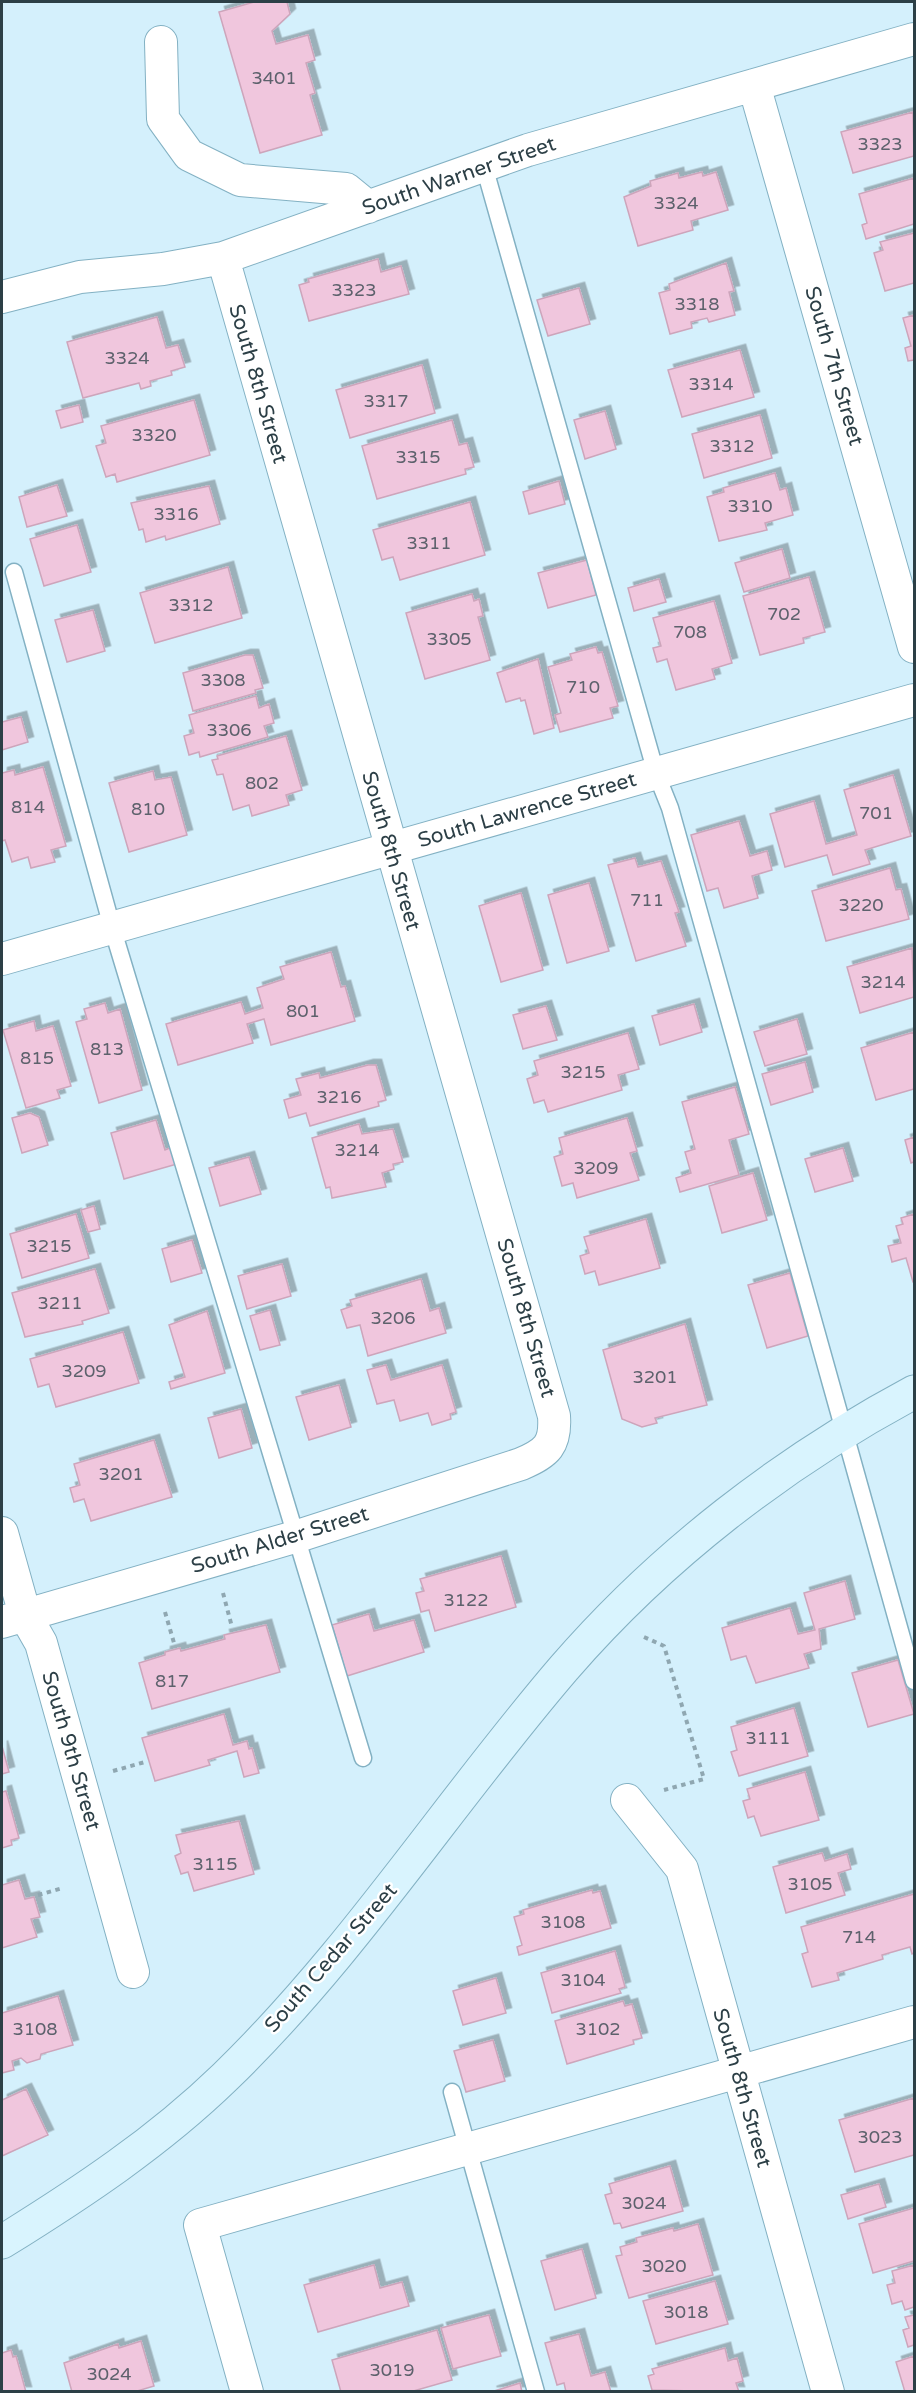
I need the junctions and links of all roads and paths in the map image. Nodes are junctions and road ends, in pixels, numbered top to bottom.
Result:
1 (915, 39) edge
2 (161, 42) dead end
3 (754, 85) junction
4 (484, 166) junction
5 (368, 207) junction
6 (223, 258) junction
7 (2, 297) edge
8 (14, 572) dead end
9 (915, 647) edge
10 (915, 700) edge
11 (657, 773) junction
12 (391, 849) junction
13 (112, 927) junction
14 (2, 959) edge
15 (915, 1392) edge
16 (844, 1431) junction
17 (551, 1444) joint
18 (2, 1533) edge
19 (298, 1536) junction
20 (222, 1589) dead end
21 (163, 1605) dead end
22 (13, 1619) edge
23 (608, 1620) junction
24 (232, 1627) dead end
25 (174, 1643) dead end
26 (915, 1681) edge
27 (363, 1758) dead end
28 (145, 1762) dead end
29 (105, 1773) dead end
30 (627, 1800) joint
31 (63, 1888) dead end
32 (38, 1895) dead end
33 (133, 1972) dead end
34 (915, 2022) edge
35 (737, 2073) junction
36 (452, 2092) dead end
37 (469, 2149) junction
38 (2, 2242) edge
39 (246, 2391) edge
40 (536, 2391) edge
41 (828, 2391) edge

1 - 3 street, South Warner Street
2 - 5 street
3 - 4 street, South Warner Street
3 - 9 street, South 7th Street
4 - 5 street, South Warner Street
4 - 11 lane
5 - 6 street, South Warner Street
6 - 7 street, South Warner Street
6 - 12 street, South 8th Street
8 - 13 lane
10 - 11 street, South Lawrence Street
11 - 12 street, South Lawrence Street
11 - 16 lane
12 - 13 street, South Lawrence Street
12 - 17 street, South 8th Street
13 - 14 street, South Lawrence Street
13 - 19 lane
15 - 16 main road
16 - 23 main road
16 - 26 lane
17 - 19 street, South Alder Street
18 - 22 street, South 9th Street
19 - 22 street, South Alder Street
19 - 27 lane
20 - 24 path
21 - 25 path
22 - 33 street, South 9th Street
23 - 30 path
23 - 38 main road, South Cedar Street
28 - 29 path
30 - 35 street, South 8th Street
31 - 32 path
34 - 35 street
35 - 37 street
35 - 41 street, South 8th Street
36 - 37 lane
37 - 39 street
37 - 40 lane

